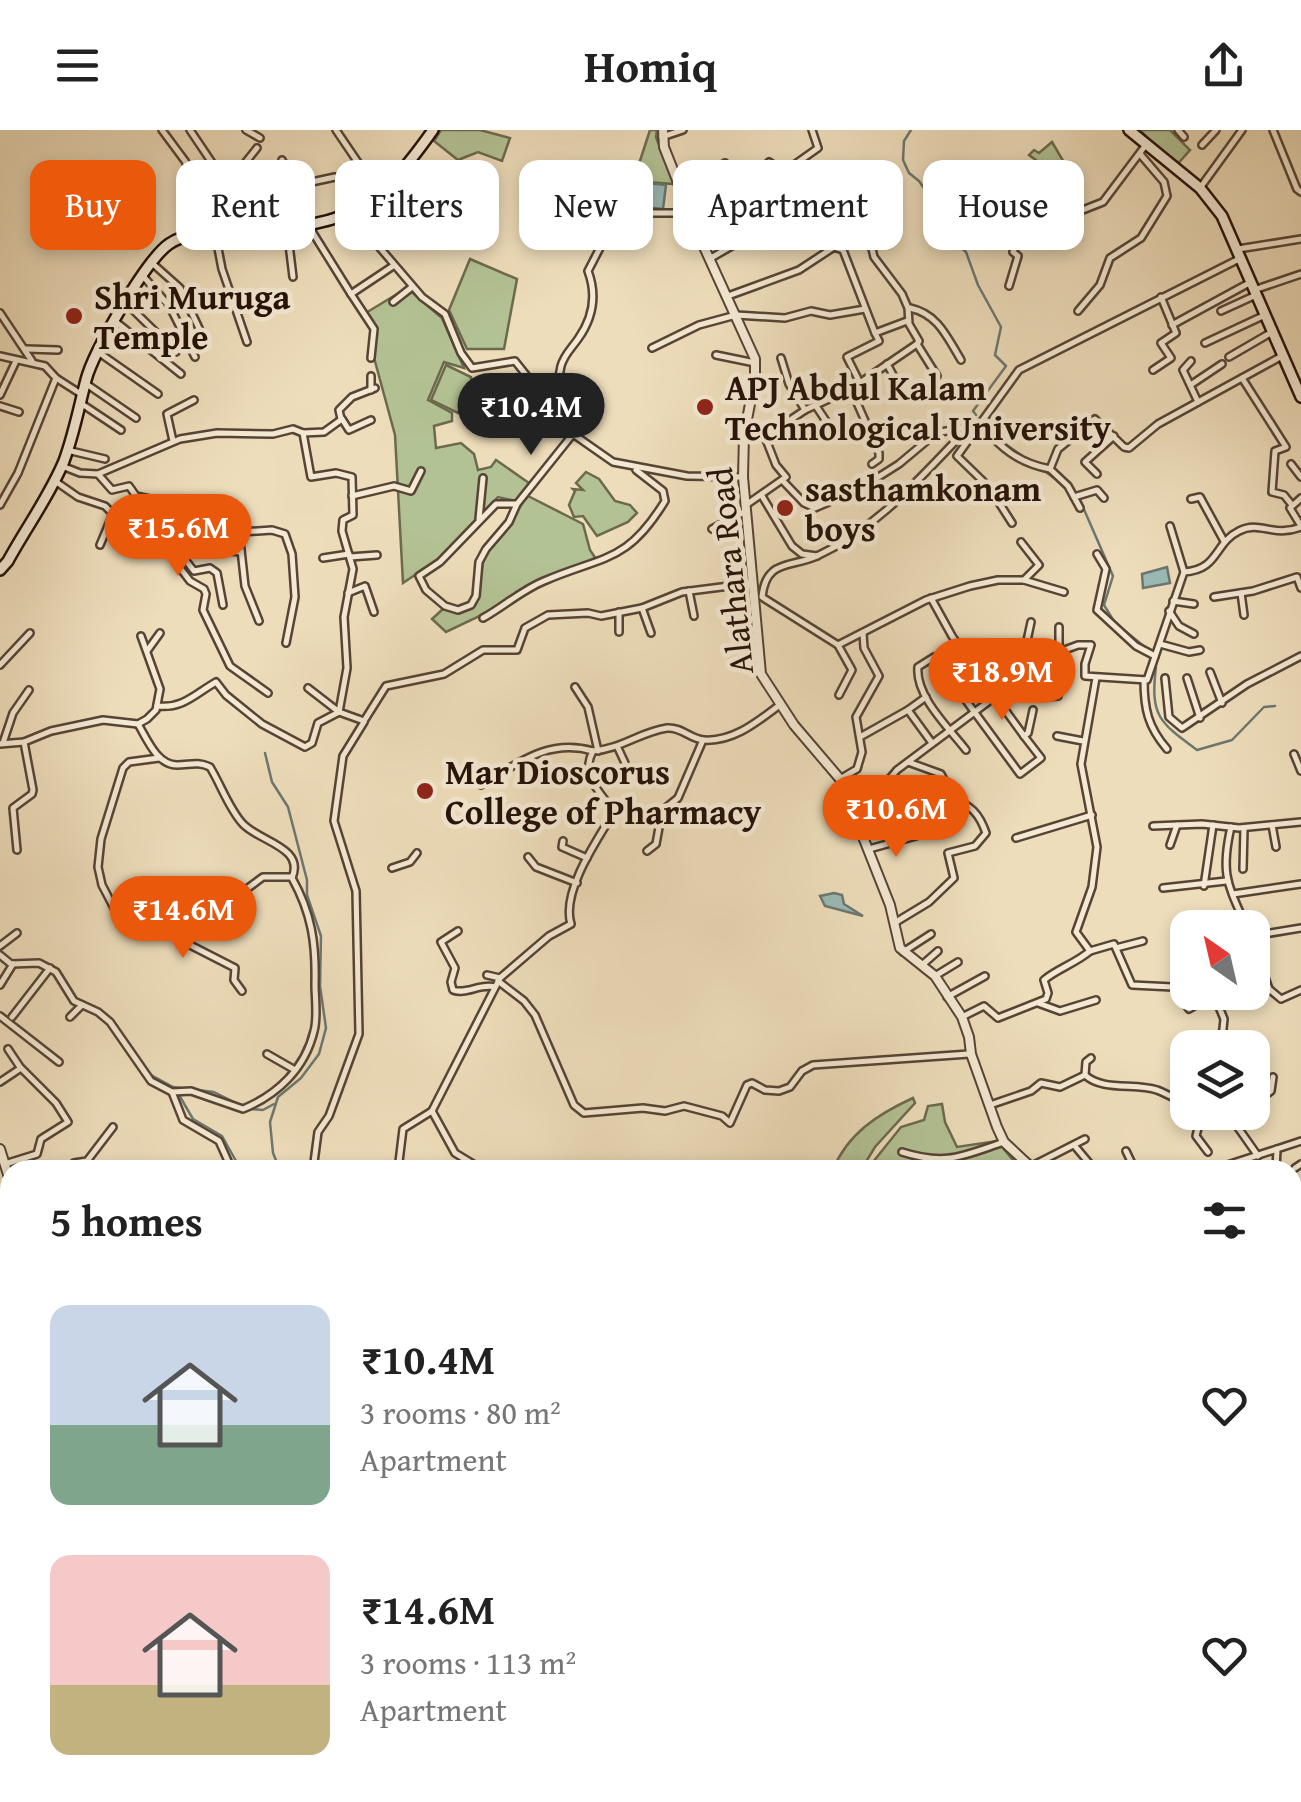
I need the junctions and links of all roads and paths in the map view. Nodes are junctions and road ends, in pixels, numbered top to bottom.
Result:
1 (162, 130) edge
2 (190, 130) edge
3 (246, 130) edge
4 (336, 130) edge
5 (433, 130) edge
6 (683, 130) edge
7 (1129, 130) edge
8 (1178, 130) edge
9 (1216, 130) edge
10 (1242, 130) edge
11 (1273, 130) edge
12 (816, 132) edge
13 (663, 134) edge
14 (1184, 137) dead end
15 (260, 138) dead end
16 (1202, 145) dead end
17 (258, 148) dead end
18 (1143, 150) junction
19 (184, 160) edge
20 (210, 160) edge
21 (248, 160) edge
22 (356, 160) edge
23 (412, 160) edge
24 (802, 160) edge
25 (673, 163) edge
26 (1301, 176) edge
27 (335, 177) dead end
28 (1293, 178) junction
29 (315, 180) edge
30 (1200, 188) junction
31 (1301, 192) edge
32 (315, 236) edge
33 (176, 239) edge
34 (1301, 239) edge
35 (220, 250) edge
36 (290, 250) edge
37 (380, 250) edge
38 (598, 250) edge
39 (707, 250) edge
40 (1240, 253) junction
41 (711, 258) junction
42 (152, 262) junction
43 (393, 266) junction
44 (1301, 274) edge
45 (143, 276) junction
46 (293, 276) dead end
47 (1009, 286) dead end
48 (412, 287) junction
49 (1253, 289) junction
50 (351, 294) junction
51 (101, 296) dead end
52 (728, 296) junction
53 (1161, 298) junction
54 (393, 302) dead end
55 (908, 308) junction
56 (865, 309) junction
57 (1221, 311) dead end
58 (121, 312) junction
59 (1078, 312) dead end
60 (0, 314) edge
61 (736, 315) junction
62 (1265, 315) junction
63 (907, 320) junction
64 (1172, 325) junction
65 (1272, 332) junction
66 (875, 333) junction
67 (205, 341) dead end
68 (247, 342) dead end
69 (1205, 343) dead end
70 (917, 344) junction
71 (26, 348) junction
72 (652, 348) dead end
73 (58, 350) dead end
74 (98, 352) junction
75 (176, 352) dead end
76 (0, 356) edge
77 (716, 356) dead end
78 (1283, 356) junction
79 (195, 357) dead end
80 (1230, 357) dead end
81 (371, 358) dead end
82 (781, 358) dead end
83 (961, 360) dead end
84 (16, 361) junction
85 (32, 362) junction
86 (1191, 362) dead end
87 (755, 363) junction
88 (887, 364) junction
89 (1222, 364) dead end
90 (1153, 370) dead end
91 (182, 374) dead end
92 (371, 376) dead end
93 (936, 376) dead end
94 (56, 378) junction
95 (1242, 378) junction
96 (1298, 380) edge
97 (85, 383) junction
98 (860, 383) junction
99 (1192, 384) junction
100 (900, 388) dead end
101 (851, 389) junction
102 (1, 390) edge
103 (158, 394) dead end
104 (1301, 397) edge
105 (83, 400) junction
106 (194, 400) dead end
107 (1198, 402) junction
108 (0, 406) edge
109 (816, 406) junction
110 (805, 410) junction
111 (19, 412) dead end
112 (136, 418) dead end
113 (341, 419) junction
114 (370, 420) dead end
115 (565, 425) junction
116 (980, 425) junction
117 (970, 426) junction
118 (121, 430) dead end
119 (349, 430) junction
120 (826, 430) dead end
121 (303, 433) junction
122 (573, 434) junction
123 (1114, 436) junction
124 (352, 438) dead end
125 (173, 441) junction
126 (68, 450) junction
127 (106, 459) dead end
128 (872, 464) dead end
129 (1291, 464) dead end
130 (62, 466) junction
131 (634, 468) junction
132 (1050, 468) junction
133 (421, 471) dead end
134 (98, 474) junction
135 (1097, 474) dead end
136 (742, 477) junction
137 (483, 478) dead end
138 (1301, 478) edge
139 (52, 479) junction
140 (783, 481) junction
141 (352, 496) junction
142 (762, 496) junction
143 (1074, 496) junction
144 (1104, 498) dead end
145 (1301, 498) edge
146 (1191, 499) dead end
147 (516, 504) junction
148 (0, 505) edge
149 (158, 505) junction
150 (1292, 505) junction
151 (200, 508) dead end
152 (1080, 508) dead end
153 (744, 510) junction
154 (114, 514) junction
155 (478, 522) junction
156 (1012, 523) dead end
157 (1170, 526) dead end
158 (170, 527) junction
159 (1301, 527) edge
160 (182, 528) junction
161 (712, 529) dead end
162 (207, 530) junction
163 (239, 532) junction
164 (1224, 541) junction
165 (1022, 542) dead end
166 (172, 543) junction
167 (100, 544) dead end
168 (241, 552) junction
169 (158, 553) dead end
170 (1098, 554) dead end
171 (377, 555) dead end
172 (350, 556) junction
173 (817, 556) junction
174 (323, 558) dead end
175 (0, 570) edge
176 (1184, 572) junction
177 (1024, 580) junction
178 (753, 583) junction
179 (1301, 588) edge
180 (689, 590) junction
181 (1064, 592) dead end
182 (1241, 593) junction
183 (348, 594) junction
184 (1214, 597) dead end
185 (931, 598) junction
186 (1173, 601) junction
187 (1194, 604) dead end
188 (222, 605) dead end
189 (642, 608) junction
190 (1169, 611) junction
191 (374, 612) dead end
192 (619, 612) junction
193 (1244, 615) dead end
194 (694, 616) dead end
195 (483, 618) dead end
196 (259, 621) dead end
197 (1031, 622) dead end
198 (1060, 627) dead end
199 (618, 632) dead end
200 (650, 632) dead end
201 (30, 633) dead end
202 (863, 633) junction
203 (160, 634) dead end
204 (1194, 634) dead end
205 (142, 636) dead end
206 (286, 644) dead end
207 (1160, 644) junction
208 (838, 645) junction
209 (1200, 650) dead end
210 (148, 651) junction
211 (1024, 651) junction
212 (1040, 652) dead end
213 (1155, 656) junction
214 (1301, 656) edge
215 (0, 665) edge
216 (1210, 672) dead end
217 (982, 678) dead end
218 (1096, 678) junction
219 (1165, 678) dead end
220 (1187, 678) dead end
221 (1144, 680) junction
222 (575, 687) dead end
223 (308, 688) dead end
224 (29, 690) dead end
225 (268, 693) dead end
226 (838, 695) dead end
227 (996, 696) junction
228 (1058, 696) dead end
229 (926, 697) junction
230 (1222, 702) junction
231 (780, 704) junction
232 (157, 706) junction
233 (908, 710) junction
234 (1033, 710) dead end
235 (338, 712) junction
236 (973, 713) junction
237 (1200, 718) junction
238 (364, 722) junction
239 (138, 724) junction
240 (951, 730) junction
241 (1024, 736) junction
242 (1057, 736) dead end
243 (860, 737) junction
244 (703, 740) junction
245 (1083, 741) junction
246 (3, 742) edge
247 (24, 742) junction
248 (932, 744) junction
249 (618, 748) junction
250 (1167, 749) dead end
251 (966, 750) dead end
252 (596, 751) junction
253 (1294, 754) dead end
254 (159, 758) junction
255 (908, 762) junction
256 (625, 763) dead end
257 (1301, 771) edge
258 (840, 779) junction
259 (481, 785) dead end
260 (849, 799) junction
261 (1092, 815) junction
262 (1301, 822) edge
263 (1177, 825) junction
264 (1212, 825) junction
265 (1272, 825) junction
266 (1153, 826) dead end
267 (1231, 827) junction
268 (1244, 828) junction
269 (916, 836) dead end
270 (1016, 838) dead end
271 (563, 840) dead end
272 (1170, 845) dead end
273 (1276, 848) dead end
274 (17, 850) dead end
275 (866, 850) junction
276 (647, 852) dead end
277 (417, 853) dead end
278 (528, 857) dead end
279 (587, 858) junction
280 (392, 868) dead end
281 (1243, 869) dead end
282 (292, 877) junction
283 (1226, 881) junction
284 (577, 883) junction
285 (1301, 884) edge
286 (1204, 886) junction
287 (1163, 888) dead end
288 (218, 890) dead end
289 (1232, 894) junction
290 (1240, 910) edge
291 (896, 922) junction
292 (1301, 928) edge
293 (458, 931) dead end
294 (17, 933) dead end
295 (931, 934) dead end
296 (1270, 934) edge
297 (1143, 941) dead end
298 (0, 946) edge
299 (1116, 948) junction
300 (938, 951) dead end
301 (1090, 951) junction
302 (903, 952) junction
303 (0, 954) edge
304 (958, 962) dead end
305 (14, 964) junction
306 (922, 965) junction
307 (50, 968) junction
308 (487, 975) dead end
309 (935, 976) junction
310 (985, 976) dead end
311 (498, 982) junction
312 (0, 985) edge
313 (1170, 986) edge
314 (242, 990) dead end
315 (1270, 990) edge
316 (1301, 990) edge
317 (948, 996) junction
318 (1096, 1000) dead end
319 (1038, 1003) junction
320 (82, 1005) junction
321 (0, 1016) edge
322 (12, 1016) dead end
323 (962, 1017) junction
324 (70, 1018) dead end
325 (8, 1049) dead end
326 (267, 1054) dead end
327 (971, 1054) junction
328 (1091, 1058) dead end
329 (58, 1062) dead end
330 (21, 1068) junction
331 (295, 1070) junction
332 (1085, 1074) junction
333 (1273, 1077) dead end
334 (0, 1082) edge
335 (172, 1092) junction
336 (1270, 1092) edge
337 (1170, 1097) edge
338 (990, 1104) junction
339 (432, 1111) junction
340 (113, 1127) dead end
341 (1198, 1130) edge
342 (1239, 1130) edge
343 (1086, 1139) dead end
344 (1301, 1141) edge
345 (1004, 1142) junction
346 (1074, 1146) junction
347 (1277, 1149) junction
348 (1126, 1151) dead end
349 (902, 1152) dead end
350 (1208, 1152) dead end
351 (1258, 1156) junction
352 (20, 1160) edge
353 (88, 1160) edge
354 (229, 1160) edge
355 (314, 1160) edge
356 (399, 1160) edge
357 (466, 1160) edge
358 (928, 1160) edge
359 (940, 1160) edge
360 (1021, 1160) edge
361 (1047, 1160) edge
362 (1086, 1160) edge
363 (1130, 1160) edge
364 (1245, 1160) edge
365 (1276, 1160) edge

1 - 19 street
2 - 20 street
3 - 15 street
4 - 22 street
5 - 23 main road
6 - 13 street
7 - 18 main road
8 - 14 street
9 - 16 street
10 - 30 street
11 - 28 street
12 - 24 street
13 - 25 street, Alathara Road
17 - 21 street
18 - 30 main road
18 - 47 street
18 - 59 street
26 - 28 street
27 - 29 street
28 - 31 street
30 - 40 main road
32 - 50 street
33 - 42 main road
34 - 40 street
35 - 68 street
36 - 46 street
37 - 43 street
38 - 115 street
39 - 41 street, Alathara Road
40 - 49 main road
40 - 53 street
41 - 52 street, Alathara Road
41 - 55 street
42 - 45 main road
42 - 67 street
43 - 48 street
43 - 50 street
44 - 49 street
45 - 58 main road
45 - 79 street
48 - 54 street
48 - 115 street
49 - 57 street
49 - 62 main road
49 - 64 street
50 - 81 street
51 - 58 street
52 - 56 street
52 - 61 street, Alathara Road
53 - 64 street
53 - 116 street
55 - 63 street
55 - 83 street
56 - 61 street
56 - 66 street
58 - 74 main road
58 - 75 street
58 - 91 street
60 - 71 street
61 - 72 street
61 - 87 street, Alathara Road
62 - 65 main road
62 - 69 street
63 - 66 street
63 - 70 street
64 - 90 street
65 - 78 main road
65 - 80 street
66 - 98 street
70 - 88 street
70 - 93 street
71 - 73 street
71 - 85 street
74 - 97 main road
74 - 103 street
76 - 84 street
77 - 87 street
78 - 95 street
78 - 96 main road
82 - 110 street
84 - 85 street
84 - 102 street
85 - 94 street
86 - 99 street
87 - 136 street, Alathara Road
88 - 98 street
88 - 100 street
89 - 99 street
92 - 113 street
94 - 105 street
94 - 148 street
95 - 107 street
95 - 150 street
96 - 104 main road
97 - 105 main road
97 - 112 street
98 - 101 street
99 - 107 street
101 - 109 street
101 - 128 street
105 - 118 street
105 - 126 main road
106 - 125 street
107 - 123 street
108 - 111 street
109 - 110 street
109 - 120 street
110 - 140 street
113 - 119 street
113 - 121 street
114 - 119 street
115 - 122 street
116 - 117 street
116 - 132 street
116 - 156 street
117 - 140 street
117 - 173 street
119 - 124 street
121 - 125 street
121 - 141 street
122 - 131 street
122 - 147 street
123 - 132 street
123 - 135 street
125 - 134 street
126 - 127 street
126 - 130 main road
129 - 138 street
130 - 134 street
130 - 139 main road
131 - 136 street
131 - 195 street
132 - 143 street
133 - 141 street
134 - 149 street
136 - 153 street, Alathara Road
137 - 155 street
139 - 154 street
139 - 175 main road
140 - 142 street
141 - 172 street
142 - 153 street
142 - 173 street
143 - 144 street
143 - 152 street
145 - 150 street
146 - 164 street
147 - 155 street
147 - 155 street
149 - 154 street
149 - 158 street
150 - 159 street
151 - 162 street
153 - 161 street
153 - 178 street, Alathara Road
154 - 167 street
157 - 176 street
158 - 160 street
158 - 166 street
158 - 169 street
159 - 164 street
160 - 162 street
160 - 168 street
162 - 163 street
163 - 168 street
163 - 206 street
164 - 176 street
165 - 177 street
166 - 188 street
166 - 225 street
168 - 196 street
170 - 213 street
171 - 172 street
172 - 174 street
172 - 183 street
173 - 208 street
176 - 186 street
177 - 181 street
177 - 185 street
178 - 180 street
178 - 231 street, Alathara Road
179 - 182 street
180 - 189 street
180 - 194 street
182 - 184 street
182 - 193 street
183 - 191 street
183 - 235 street
185 - 202 street
185 - 211 street
186 - 187 street
186 - 190 street
189 - 192 street
189 - 200 street
190 - 204 street
190 - 207 street
192 - 199 street
192 - 238 street
197 - 211 street
198 - 218 street
201 - 215 street
202 - 208 street
202 - 243 street
203 - 210 street
205 - 210 street
207 - 209 street
207 - 213 street
208 - 226 street
210 - 232 street
211 - 212 street
211 - 228 street
213 - 221 street
214 - 230 street
216 - 230 street
217 - 227 street
218 - 221 street
218 - 245 street
219 - 237 street
220 - 237 street
221 - 250 street
222 - 252 street
223 - 235 street
224 - 246 street
227 - 236 street
227 - 241 street
229 - 233 street
229 - 236 street
229 - 240 street
230 - 237 street
231 - 244 street
231 - 258 street, Alathara Road
232 - 235 street
232 - 239 street
233 - 243 street
233 - 248 street
234 - 241 street
235 - 238 street
236 - 240 street
236 - 241 street
238 - 355 street
239 - 247 street
239 - 254 street
240 - 248 street
240 - 251 street
242 - 245 street
243 - 258 street
244 - 249 street
244 - 276 street
245 - 261 street
246 - 247 street
247 - 274 street
248 - 255 street
249 - 252 street
249 - 256 street
252 - 259 street
252 - 279 street
253 - 257 street
254 - 282 street
254 - 314 street
255 - 260 street
255 - 291 street
258 - 260 street, Alathara Road
260 - 275 street, Alathara Road
261 - 270 street
261 - 301 street
262 - 265 street
263 - 264 street
263 - 266 street
263 - 272 street
264 - 267 street
264 - 286 street
265 - 268 street
265 - 273 street
267 - 268 street
267 - 283 street
268 - 281 street
269 - 275 street
271 - 279 street
275 - 291 street, Alathara Road
277 - 280 street
278 - 284 street
279 - 284 street
282 - 288 street
282 - 331 street
283 - 286 street
283 - 289 street
284 - 311 street
285 - 289 street
286 - 287 street
289 - 290 street
291 - 302 street, Alathara Road
292 - 296 street
293 - 311 street
294 - 298 street
295 - 302 street
297 - 299 street
299 - 301 street
299 - 313 street
300 - 306 street
301 - 319 street
302 - 306 street
303 - 305 street
304 - 309 street
305 - 307 street
305 - 312 street
306 - 309 street
307 - 320 street
307 - 322 street
308 - 311 street
309 - 317 street
310 - 317 street
311 - 327 street
311 - 339 street
315 - 316 street
317 - 323 street
318 - 319 street
319 - 323 street
320 - 324 street
320 - 335 street
321 - 329 street
323 - 327 street
325 - 330 street
326 - 331 street
327 - 338 street
328 - 332 street
330 - 334 street
330 - 352 street
331 - 335 street
332 - 337 street
332 - 338 street
333 - 336 street
335 - 354 street
338 - 345 street
339 - 356 street
339 - 357 street
340 - 353 street
341 - 350 street
342 - 351 street
343 - 346 street
344 - 347 street
345 - 359 street
345 - 360 street
346 - 361 street
346 - 362 street
347 - 351 street
347 - 365 street
348 - 363 street
349 - 358 street
351 - 364 street

